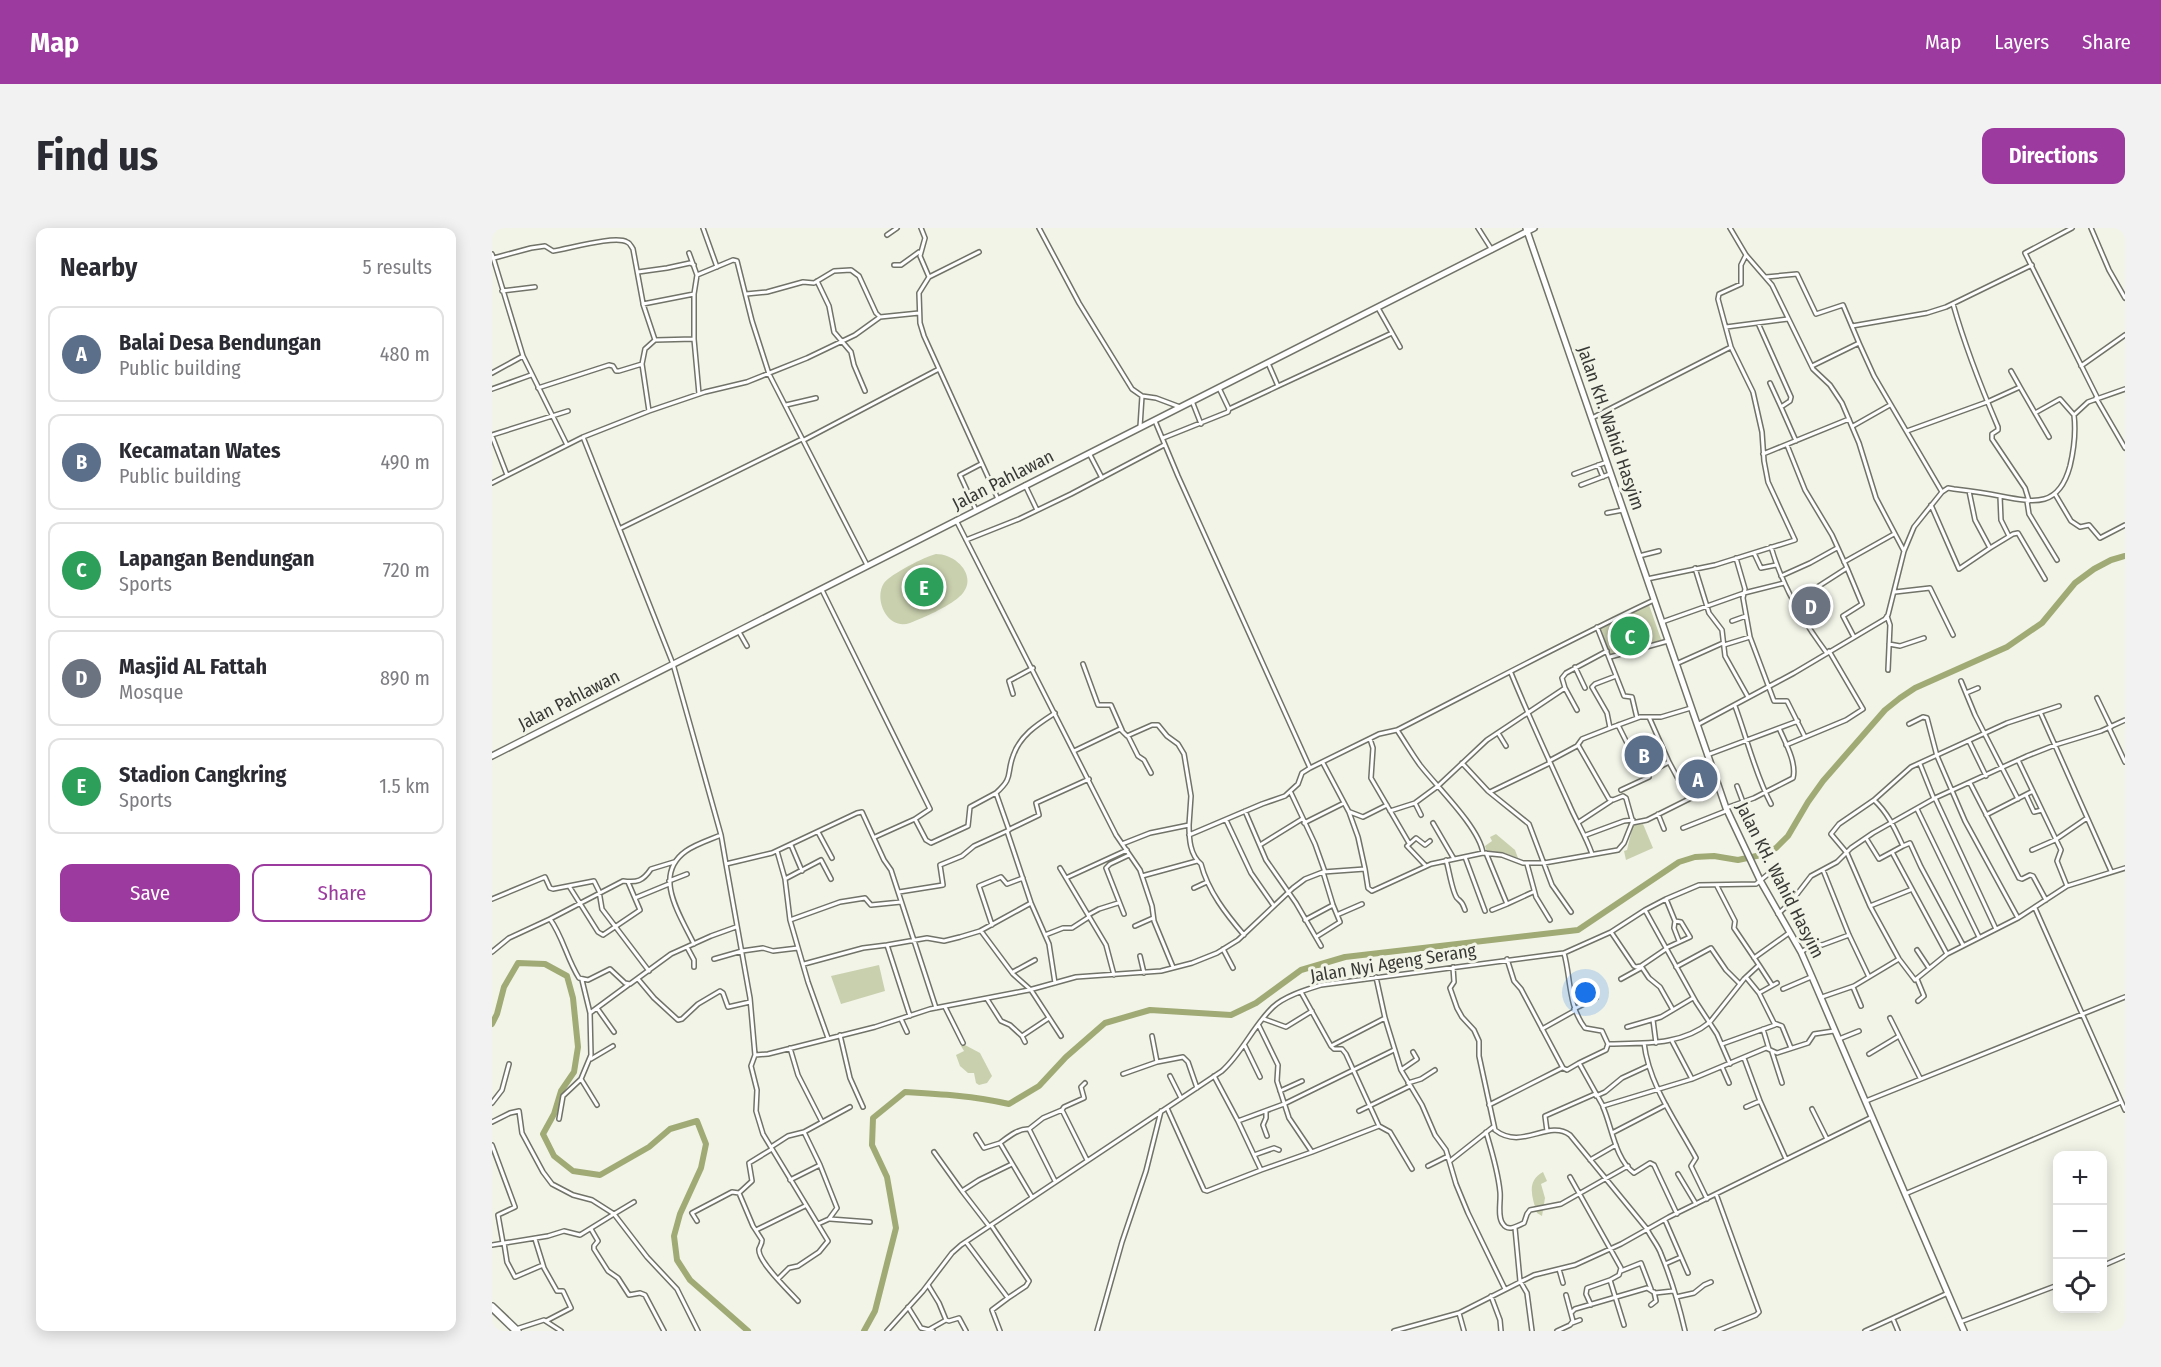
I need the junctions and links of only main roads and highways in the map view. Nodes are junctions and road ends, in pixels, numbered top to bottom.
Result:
1 (1534, 228) edge
2 (1526, 230) edge
3 (492, 756) edge
4 (492, 1307) edge
5 (516, 1330) edge
6 (1964, 1331) edge

1 - 2 main road, Jalan Pahlawan
2 - 3 main road, Jalan Pahlawan
2 - 6 main road, Jalan KH. Wahid Hasyim
4 - 5 highway

